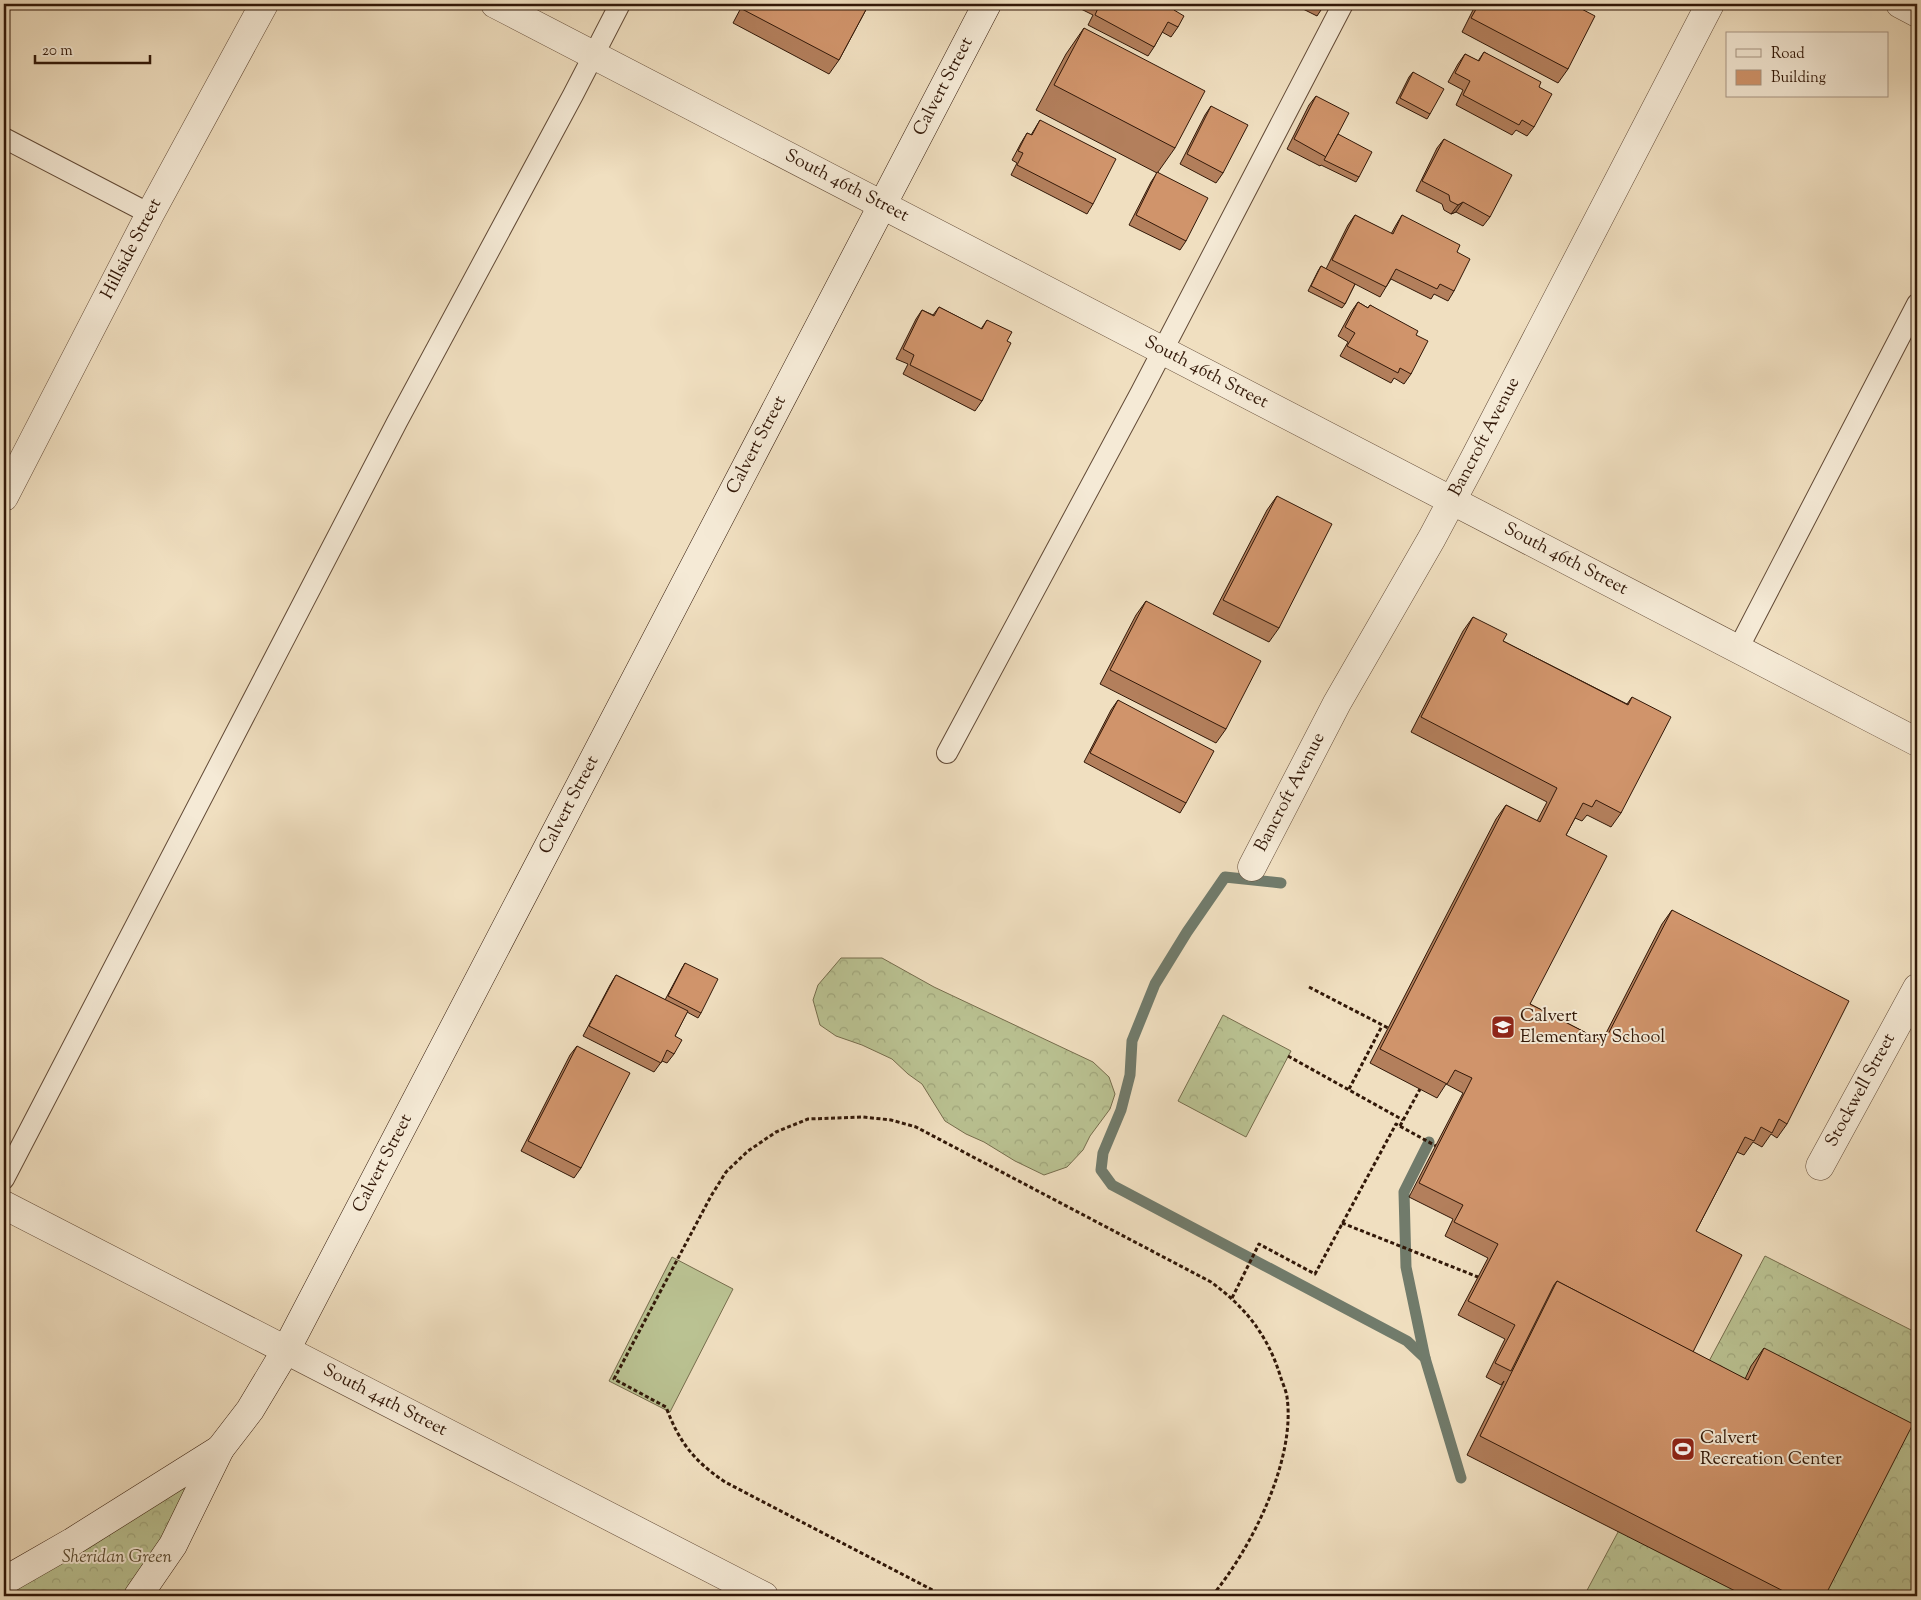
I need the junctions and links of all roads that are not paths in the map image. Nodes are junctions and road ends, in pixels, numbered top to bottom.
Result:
1 (264, 4) edge
2 (495, 4) edge
3 (620, 4) edge
4 (987, 4) edge
5 (1343, 4) edge
6 (1710, 4) edge
7 (1900, 4) edge
8 (1917, 13) edge
9 (594, 54) junction
10 (4, 138) edge
11 (883, 205) junction
12 (150, 214) junction
13 (1917, 304) edge
14 (1163, 350) junction
15 (4, 497) edge
16 (1451, 500) junction
17 (1738, 649) junction
18 (1917, 742) edge
19 (947, 753) dead end
20 (1252, 867) dead end
21 (1917, 988) edge
22 (1820, 1166) dead end
23 (4, 1179) edge
24 (4, 1205) edge
25 (286, 1350) junction
26 (220, 1449) junction
27 (4, 1581) edge
28 (138, 1596) edge
29 (764, 1596) edge

1 - 12 street, Hillside Street
2 - 9 street, South 46th Street
3 - 9 lane
4 - 11 street, Calvert Street
5 - 14 lane
6 - 16 street, Bancroft Avenue
7 - 8 street
9 - 11 street, South 46th Street
9 - 23 lane
10 - 12 lane
11 - 14 street, South 46th Street
11 - 25 street, Calvert Street
12 - 15 street, Hillside Street
13 - 17 lane
14 - 16 street, South 46th Street
14 - 19 lane
16 - 17 street, South 46th Street
16 - 20 street, Bancroft Avenue
17 - 18 street, South 46th Street
21 - 22 street, Stockwell Street
24 - 25 street, South 44th Street
25 - 26 street, Calvert Street
25 - 29 street, South 44th Street
26 - 27 street
26 - 28 street, Calvert Street

